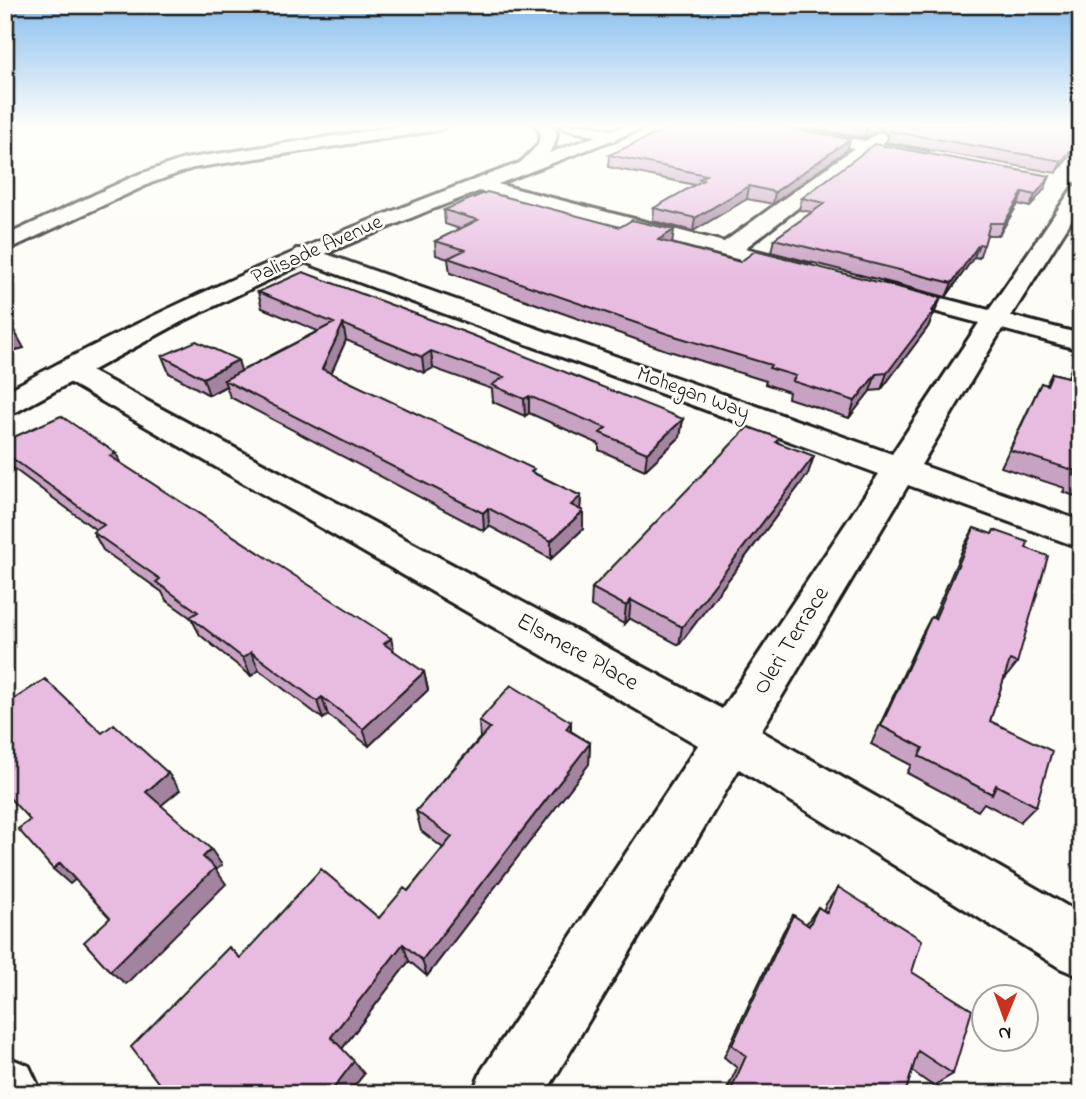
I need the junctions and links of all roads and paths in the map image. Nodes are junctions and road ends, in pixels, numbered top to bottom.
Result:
1 (151, 176) edge
2 (501, 176) edge
3 (827, 176) edge
4 (478, 185) junction
5 (1076, 186) edge
6 (5, 244) edge
7 (728, 250) junction
8 (304, 254) junction
9 (821, 274) edge
10 (861, 285) edge
11 (994, 320) junction
12 (1081, 342) edge
13 (68, 370) junction
14 (5, 405) edge
15 (900, 470) junction
16 (1081, 535) edge
17 (730, 738) junction
18 (1081, 947) edge
19 (506, 1094) edge

1 - 6 street
2 - 4 street, Palisade Avenue
3 - 7 street
4 - 7 street
4 - 8 street, Palisade Avenue
5 - 11 street, Oleri Terrace
7 - 9 street
8 - 13 street, Palisade Avenue
8 - 15 street, Mohegan Way
10 - 11 street
11 - 12 street
11 - 15 street, Oleri Terrace
13 - 14 street, Palisade Avenue
13 - 17 street, Elsmere Place
15 - 16 street, Mohegan Way
15 - 17 street, Oleri Terrace
17 - 18 street, Elsmere Place
17 - 19 street, Oleri Terrace

